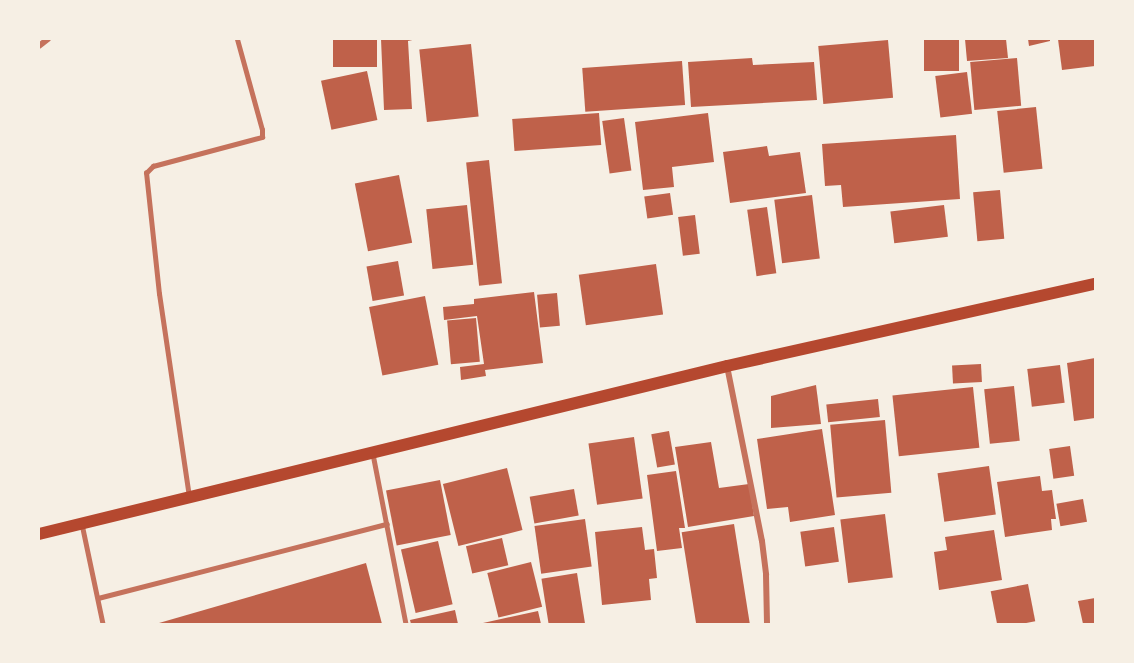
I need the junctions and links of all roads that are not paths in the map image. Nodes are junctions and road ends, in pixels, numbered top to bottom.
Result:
1 (48, 39) edge
2 (237, 39) edge
3 (39, 46) edge
4 (1095, 284) edge
5 (727, 366) junction
6 (373, 452) junction
7 (189, 497) junction
8 (82, 523) junction
9 (387, 524) junction
10 (39, 534) edge
11 (98, 598) junction
12 (103, 624) edge
13 (406, 624) edge
14 (767, 624) edge

1 - 3 street
2 - 7 lane
4 - 5 main road
5 - 6 main road
5 - 14 street
6 - 7 main road
6 - 9 lane
7 - 8 main road
8 - 10 main road
8 - 11 lane
9 - 11 lane
9 - 13 lane
11 - 12 lane

